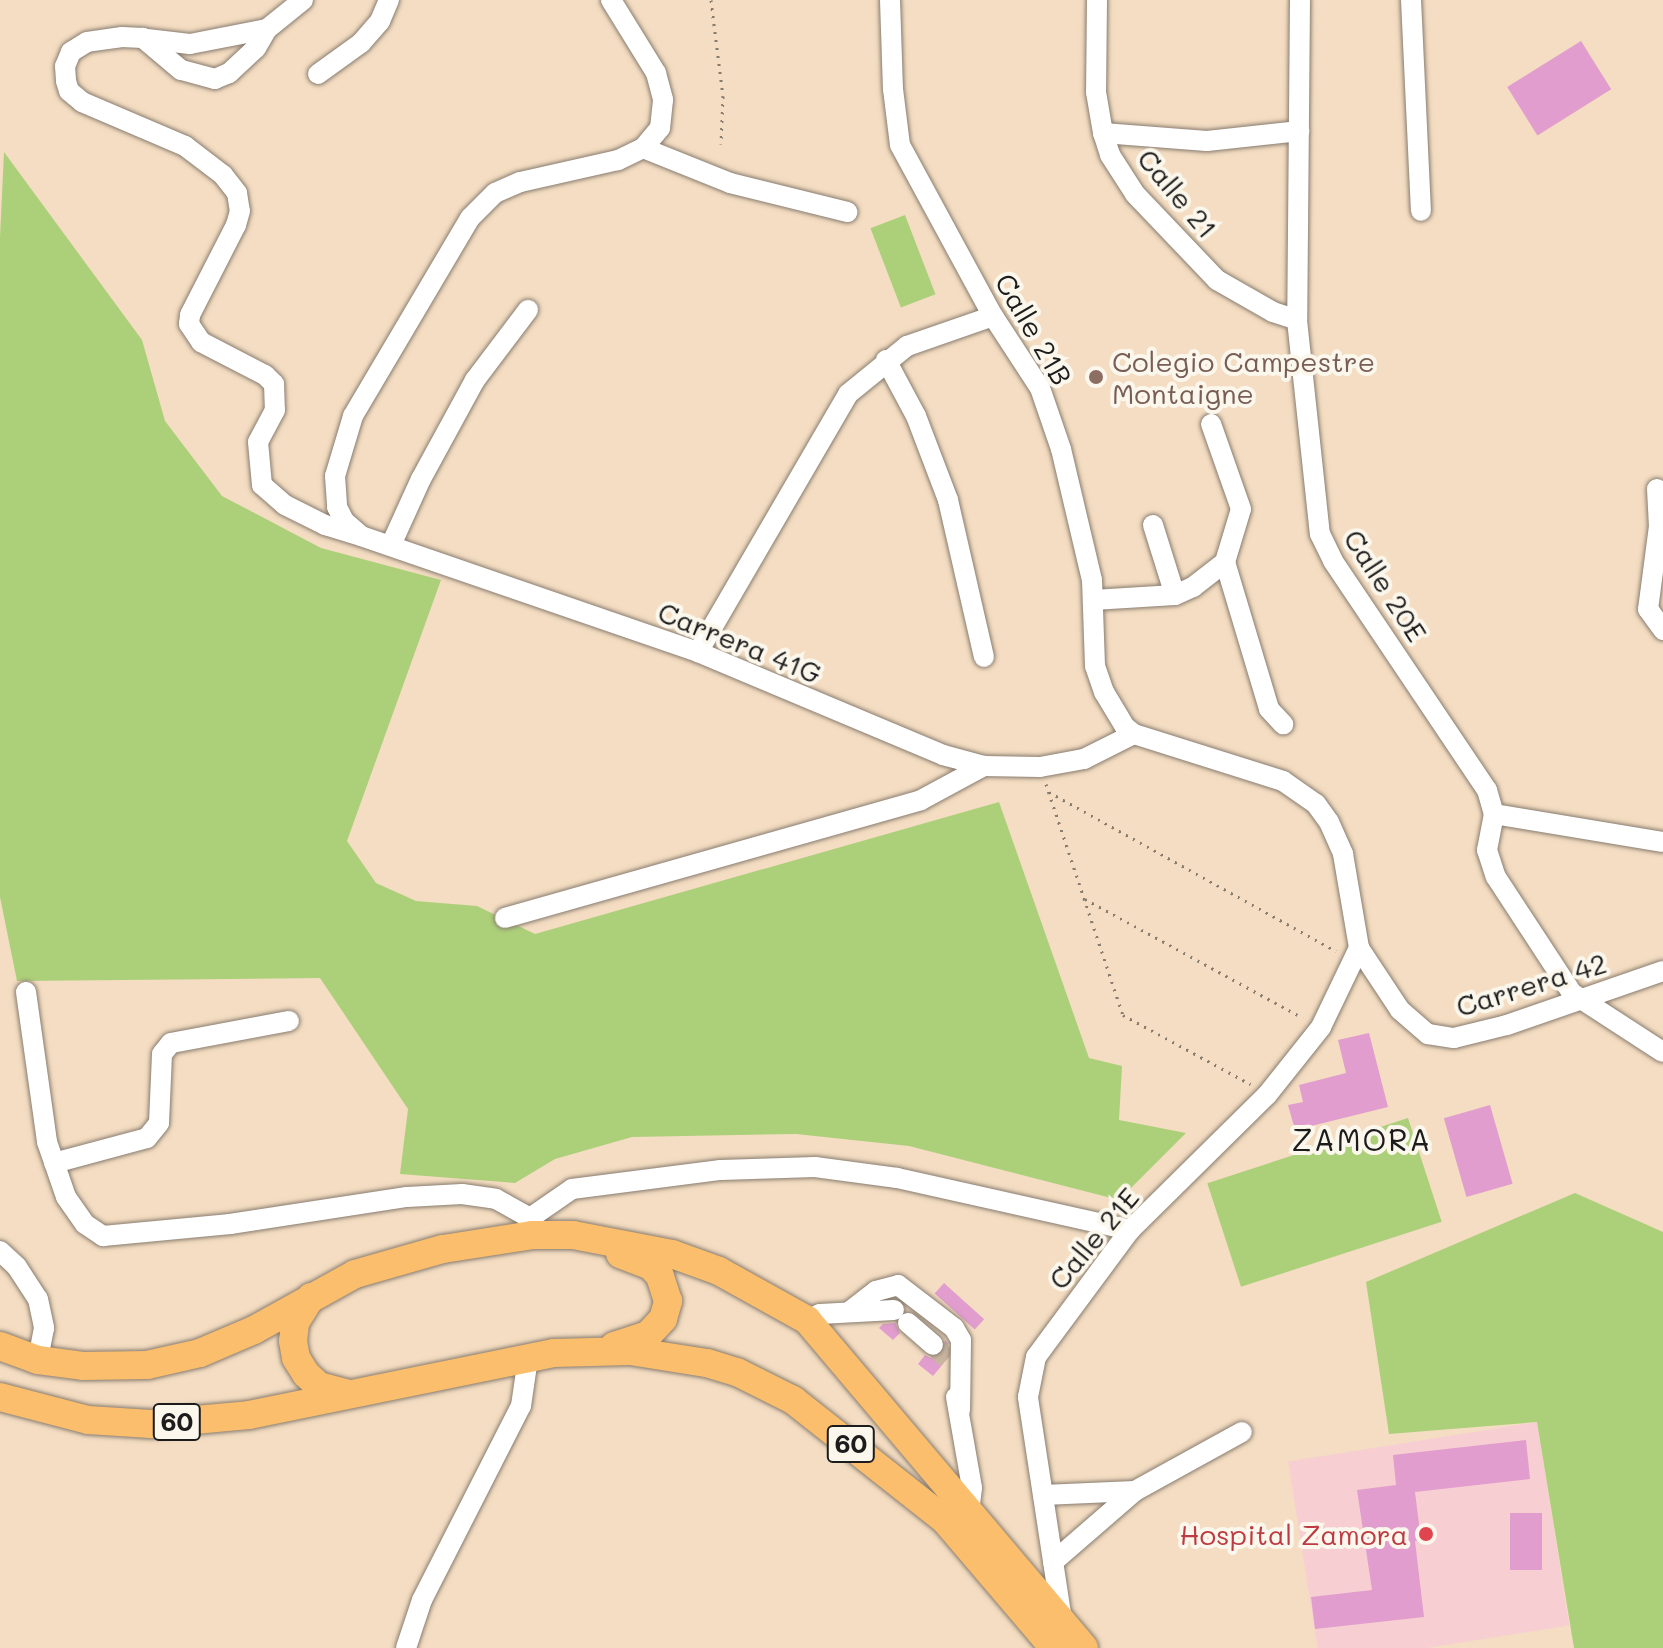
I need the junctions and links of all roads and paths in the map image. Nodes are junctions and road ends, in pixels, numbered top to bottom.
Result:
1 (303, 0) edge
2 (389, 0) edge
3 (611, 0) edge
4 (711, 0) edge
5 (890, 0) edge
6 (1097, 0) edge
7 (1300, 0) edge
8 (1411, 0) edge
9 (267, 29) junction
10 (143, 38) junction
11 (318, 74) dead end
12 (1299, 131) junction
13 (1103, 133) junction
14 (721, 144) dead end
15 (643, 148) junction
16 (1421, 211) dead end
17 (847, 212) dead end
18 (528, 310) dead end
19 (993, 316) junction
20 (1297, 320) junction
21 (886, 360) junction
22 (1211, 424) dead end
23 (1657, 489) dead end
24 (1153, 525) dead end
25 (361, 536) junction
26 (391, 545) junction
27 (1225, 562) junction
28 (1175, 595) junction
29 (1093, 600) junction
30 (1663, 630) edge
31 (698, 652) junction
32 (984, 657) dead end
33 (1283, 724) dead end
34 (1134, 734) junction
35 (984, 766) junction
36 (1040, 767) junction
37 (1049, 792) junction
38 (1494, 814) junction
39 (1662, 845) edge
40 (1085, 899) junction
41 (505, 918) dead end
42 (1357, 954) junction
43 (1663, 971) edge
44 (26, 992) dead end
45 (1584, 1001) junction
46 (289, 1021) dead end
47 (1321, 1027) junction
48 (1663, 1052) edge
49 (1267, 1095) junction
50 (54, 1163) junction
51 (531, 1227) junction
52 (1130, 1230) junction
53 (573, 1235) junction
54 (0, 1251) edge
55 (315, 1293) junction
56 (849, 1312) junction
57 (807, 1320) junction
58 (0, 1346) edge
59 (586, 1353) junction
60 (528, 1358) junction
61 (38, 1360) junction
62 (354, 1394) junction
63 (0, 1397) edge
64 (960, 1410) junction
65 (1242, 1432) dead end
66 (1135, 1491) junction
67 (1043, 1495) junction
68 (969, 1511) junction
69 (1053, 1562) junction
70 (1058, 1635) edge
71 (406, 1648) edge
72 (1084, 1648) edge

1 - 9 street
2 - 11 street
3 - 15 street
4 - 14 path
5 - 19 street, Calle 21B
6 - 13 street, Calle 21
7 - 12 street, Calle 20E
8 - 16 street
9 - 10 street
9 - 10 street
10 - 25 street, Carrera 41G
12 - 13 street
12 - 20 street, Calle 20E
13 - 20 street, Calle 21
15 - 17 street
15 - 25 street
18 - 26 street
19 - 21 street
19 - 29 street, Calle 21B
20 - 38 street, Calle 20E
21 - 31 street
21 - 32 street
22 - 27 street
23 - 30 street
24 - 28 street
25 - 26 street, Carrera 41G
26 - 31 street, Carrera 41G
27 - 28 street
27 - 33 street
28 - 29 street
29 - 34 street, Calle 21B
31 - 35 street, Carrera 41G
34 - 36 street, Carrera 41G
34 - 42 street
35 - 36 street, Carrera 41G
35 - 41 street
36 - 37 path
37 - 40 path
37 - 42 path
38 - 39 street
38 - 45 street
40 - 47 path
40 - 49 path
42 - 45 street, Carrera 42
42 - 47 street, Calle 21E
43 - 45 street, Carrera 42
44 - 50 street
45 - 48 street
46 - 50 street
47 - 49 street, Calle 21E
49 - 52 street, Calle 21E
50 - 51 street
51 - 52 street
51 - 53 highway, 60
51 - 55 highway, 60
52 - 67 street, Calle 21E
53 - 57 highway, 60
53 - 59 highway
54 - 61 street
55 - 61 highway, 60
55 - 62 highway
56 - 57 street
56 - 64 street
56 - 64 street
57 - 68 highway, 60
58 - 61 highway, 60
59 - 60 highway, 60
59 - 70 highway, 60
60 - 62 highway, 60
60 - 71 street
62 - 63 highway, 60
64 - 68 street
65 - 66 street
66 - 67 street
66 - 69 street
67 - 69 street, Calle 21E
68 - 70 highway, 60
69 - 70 street, Calle 21E
70 - 72 highway, 60

